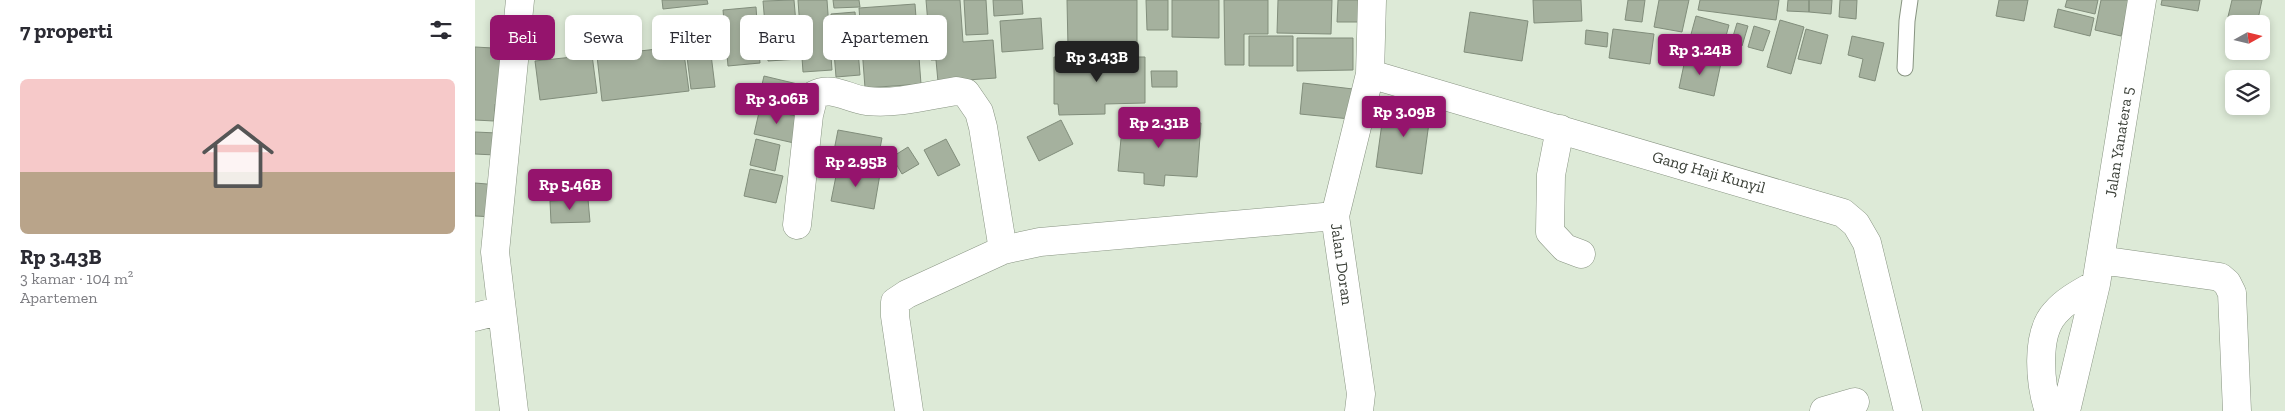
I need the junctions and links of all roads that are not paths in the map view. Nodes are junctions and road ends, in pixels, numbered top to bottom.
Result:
1 (520, 0) edge
2 (1372, 0) edge
3 (1910, 0) edge
4 (2142, 0) edge
5 (1905, 68) dead end
6 (1370, 74) junction
7 (1561, 130) junction
8 (1335, 216) junction
9 (797, 225) dead end
10 (1003, 250) junction
11 (1581, 254) dead end
12 (2098, 272) junction
13 (501, 310) junction
14 (475, 317) edge
15 (1855, 402) dead end
16 (514, 411) edge
17 (909, 411) edge
18 (1359, 411) edge
19 (1824, 411) edge
20 (1908, 411) edge
21 (2049, 411) edge
22 (2066, 411) edge
23 (2237, 411) edge

1 - 13 street
2 - 6 street, Jalan Doran
3 - 5 lane
4 - 12 street, Jalan Yanatera 5
6 - 7 street, Gang Haji Kunyil
6 - 8 street, Jalan Doran
7 - 11 street
7 - 20 street, Gang Haji Kunyil
8 - 10 street
8 - 18 street, Jalan Doran
9 - 10 street
10 - 17 street
12 - 21 street
12 - 22 street, Jalan Yanatera 5
12 - 23 street
13 - 14 street
13 - 16 street
15 - 19 street

